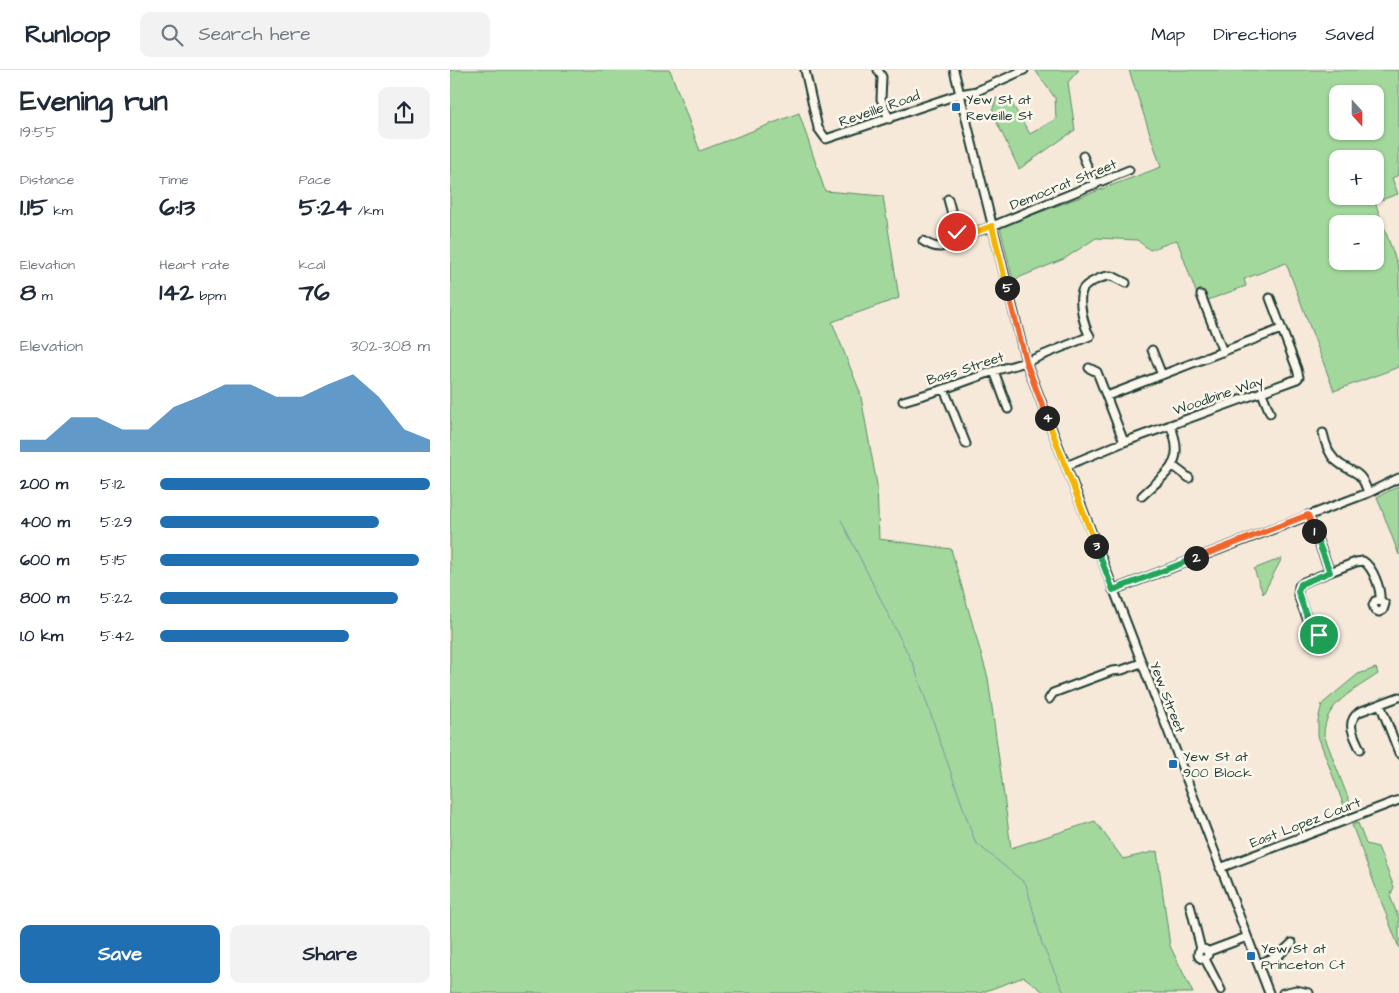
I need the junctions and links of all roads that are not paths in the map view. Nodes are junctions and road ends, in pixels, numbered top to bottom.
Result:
1 (805, 70) edge
2 (878, 70) edge
3 (954, 70) edge
4 (1024, 70) edge
5 (960, 94) junction
6 (889, 119) junction
7 (1084, 156) dead end
8 (1129, 170) dead end
9 (1095, 185) junction
10 (948, 199) dead end
11 (992, 226) junction
12 (961, 237) junction
13 (924, 241) dead end
14 (1126, 283) dead end
15 (1201, 295) dead end
16 (1270, 298) dead end
17 (1281, 329) junction
18 (1152, 350) dead end
19 (1223, 352) junction
20 (1026, 362) junction
21 (1090, 368) dead end
22 (994, 371) junction
23 (1162, 375) junction
24 (944, 389) junction
25 (1262, 393) junction
26 (1107, 396) junction
27 (903, 401) dead end
28 (1008, 409) dead end
29 (1270, 413) dead end
30 (1170, 425) junction
31 (1323, 434) dead end
32 (1124, 442) junction
33 (966, 444) dead end
34 (1172, 465) junction
35 (1066, 466) junction
36 (1189, 478) dead end
37 (1399, 478) edge
38 (1368, 493) junction
39 (1142, 496) dead end
40 (1308, 515) junction
41 (1330, 572) junction
42 (1113, 590) junction
43 (1380, 600) dead end
44 (1313, 634) dead end
45 (1141, 663) junction
46 (1399, 697) edge
47 (1049, 699) dead end
48 (1380, 704) junction
49 (1360, 749) dead end
50 (1399, 753) edge
51 (1399, 800) edge
52 (1220, 868) junction
53 (1190, 905) dead end
54 (1247, 937) junction
55 (1292, 943) dead end
56 (1204, 953) junction
57 (1258, 964) junction
58 (1221, 990) dead end
59 (1269, 993) edge
60 (1283, 993) edge
61 (1309, 993) edge

1 - 6 street, Reveille Road
2 - 6 street
3 - 5 street, Yew Street
4 - 5 street, Reveille Road
5 - 6 street, Reveille Road
5 - 11 street, Yew Street
7 - 9 street
8 - 9 street, Democrat Street
9 - 11 street, Democrat Street
10 - 12 street
11 - 12 street, Democrat Street
11 - 20 street, Yew Street
12 - 13 street, Democrat Street
14 - 20 street, Bass Street
15 - 19 street
16 - 17 street, Woodbine Way
17 - 19 street
17 - 25 street, Woodbine Way
18 - 23 street
19 - 23 street
20 - 22 street, Bass Street
20 - 35 street, Yew Street
21 - 26 street
22 - 24 street, Bass Street
22 - 28 street
23 - 26 street
24 - 27 street, Bass Street
24 - 33 street
25 - 29 street
25 - 30 street, Woodbine Way
26 - 32 street
30 - 32 street, Woodbine Way
30 - 34 street
31 - 38 street
32 - 35 street, Woodbine Way
34 - 36 street
34 - 39 street
35 - 42 street, Yew Street
37 - 38 street
38 - 40 street
40 - 41 street
40 - 42 street
41 - 43 street
41 - 44 street
42 - 45 street, Yew Street
45 - 47 street
45 - 52 street, Yew Street
46 - 48 street
48 - 49 street
48 - 50 street
51 - 52 street, East Lopez Court
52 - 54 street, Yew Street
53 - 56 street
54 - 56 street
54 - 57 street, Yew Street
55 - 57 street
56 - 58 street
57 - 59 street, Yew Street
60 - 61 street

